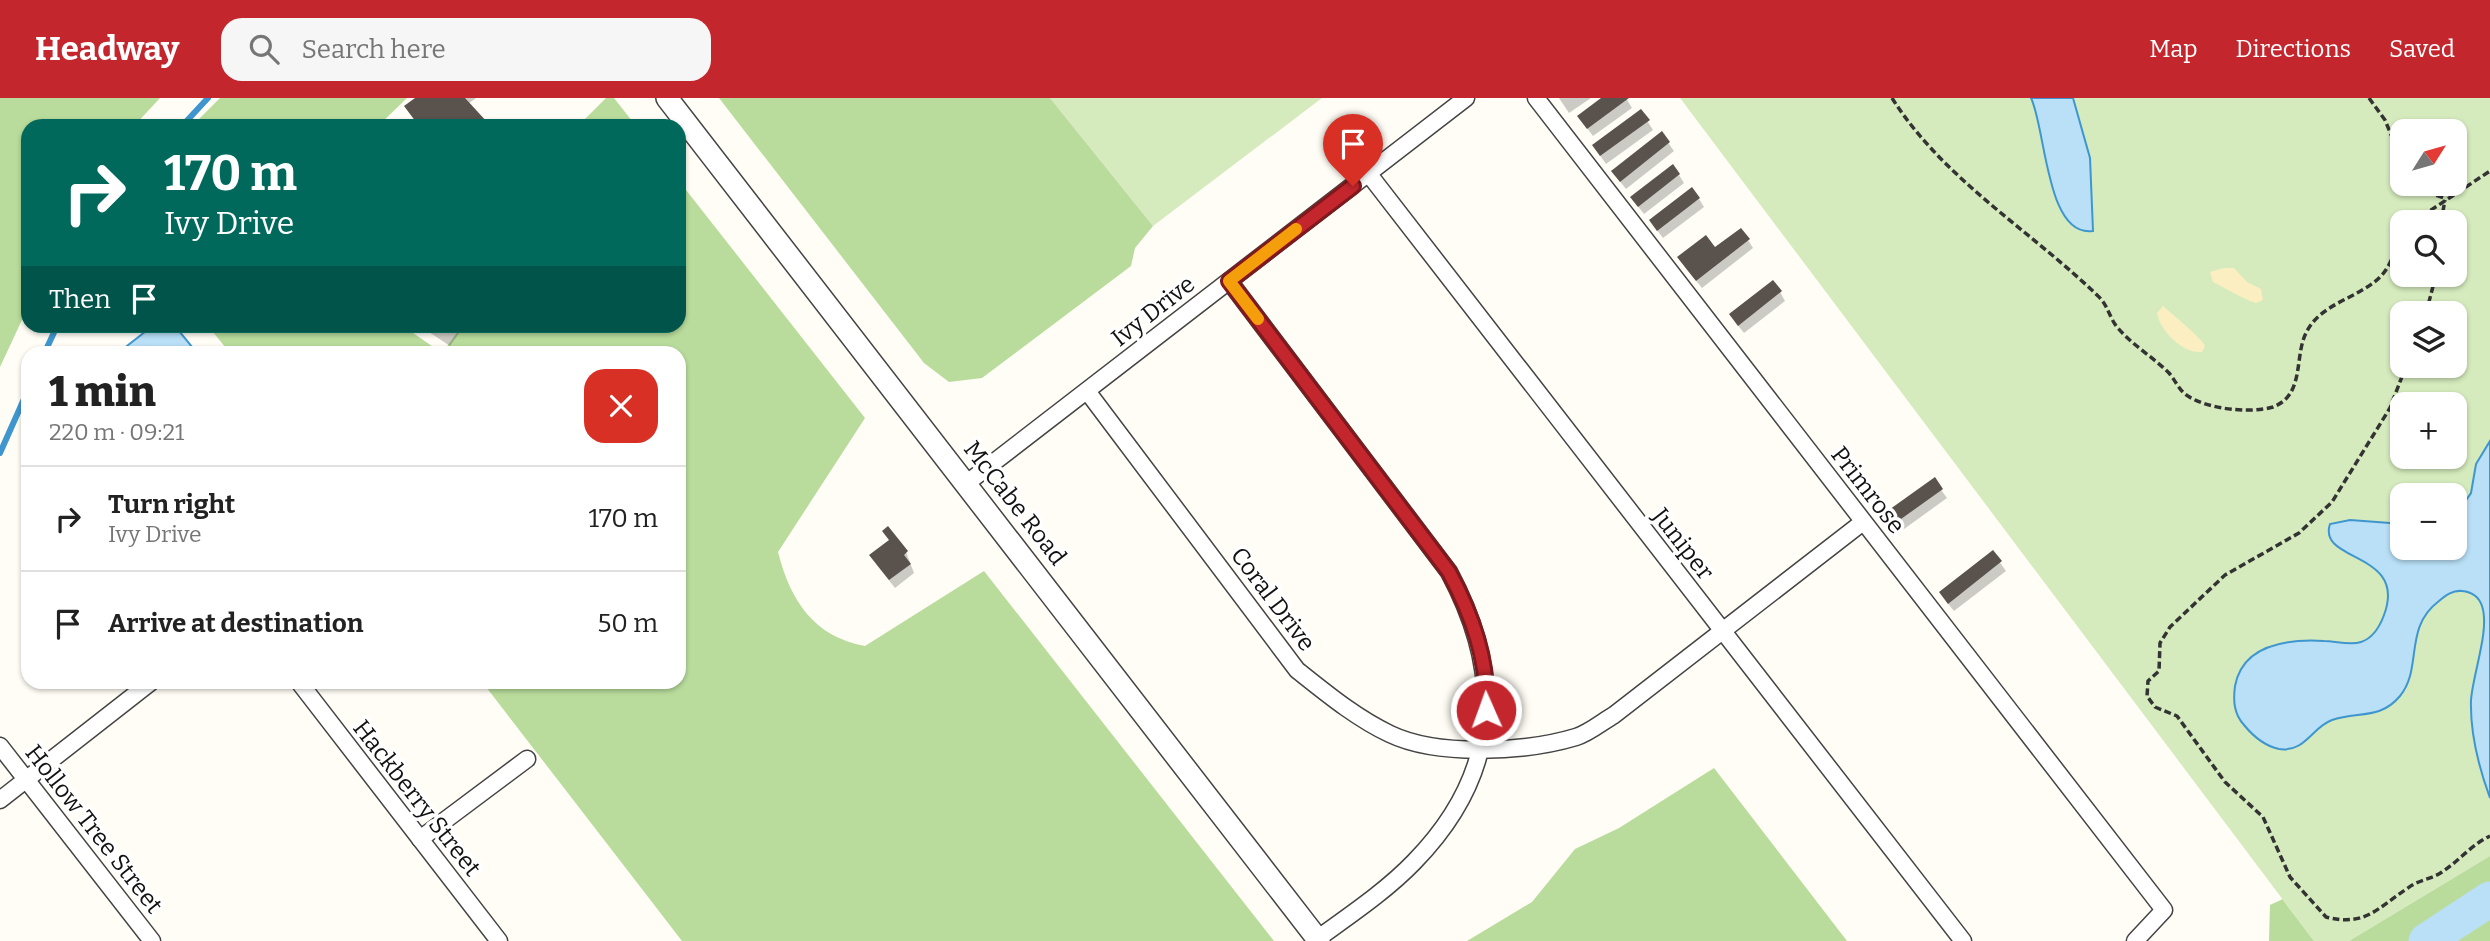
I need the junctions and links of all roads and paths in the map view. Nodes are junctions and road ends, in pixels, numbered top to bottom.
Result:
1 (667, 98) edge
2 (1466, 98) edge
3 (1536, 98) edge
4 (1892, 98) edge
5 (2370, 98) edge
6 (683, 119) edge
7 (686, 122) edge
8 (2390, 132) edge
9 (2490, 171) edge
10 (1368, 173) junction
11 (2439, 196) edge
12 (2446, 198) junction
13 (2430, 210) edge
14 (2444, 210) edge
15 (2390, 265) edge
16 (1229, 281) junction
17 (2401, 378) edge
18 (1087, 391) junction
19 (967, 483) junction
20 (1863, 522) junction
21 (1720, 630) junction
22 (142, 689) edge
23 (304, 689) edge
24 (0, 746) edge
25 (1483, 750) junction
26 (527, 759) dead end
27 (26, 779) junction
28 (0, 800) edge
29 (2490, 836) edge
30 (420, 839) junction
31 (1318, 940) edge
32 (152, 941) edge
33 (499, 941) edge
34 (1963, 941) edge
35 (2135, 941) edge

1 - 6 street, McCabe Road
2 - 10 street, Ivy Drive
3 - 20 street, Primrose
4 - 15 path
5 - 8 path
7 - 19 street, McCabe Road
9 - 12 path
10 - 16 street, Ivy Drive
10 - 21 street, Juniper
11 - 12 path
12 - 13 path
12 - 14 path
16 - 18 street, Ivy Drive
16 - 25 street
17 - 29 path
18 - 19 street, Ivy Drive
18 - 25 street, Coral Drive
19 - 31 street, McCabe Road
20 - 21 street, Coral Drive
20 - 35 street, Primrose
21 - 25 street, Coral Drive
21 - 34 street, Juniper
22 - 27 street
23 - 30 street, Hackberry Street
24 - 27 street, Hollow Tree Street
25 - 31 street
26 - 30 street
27 - 28 street
27 - 32 street, Hollow Tree Street
30 - 33 street, Hackberry Street

